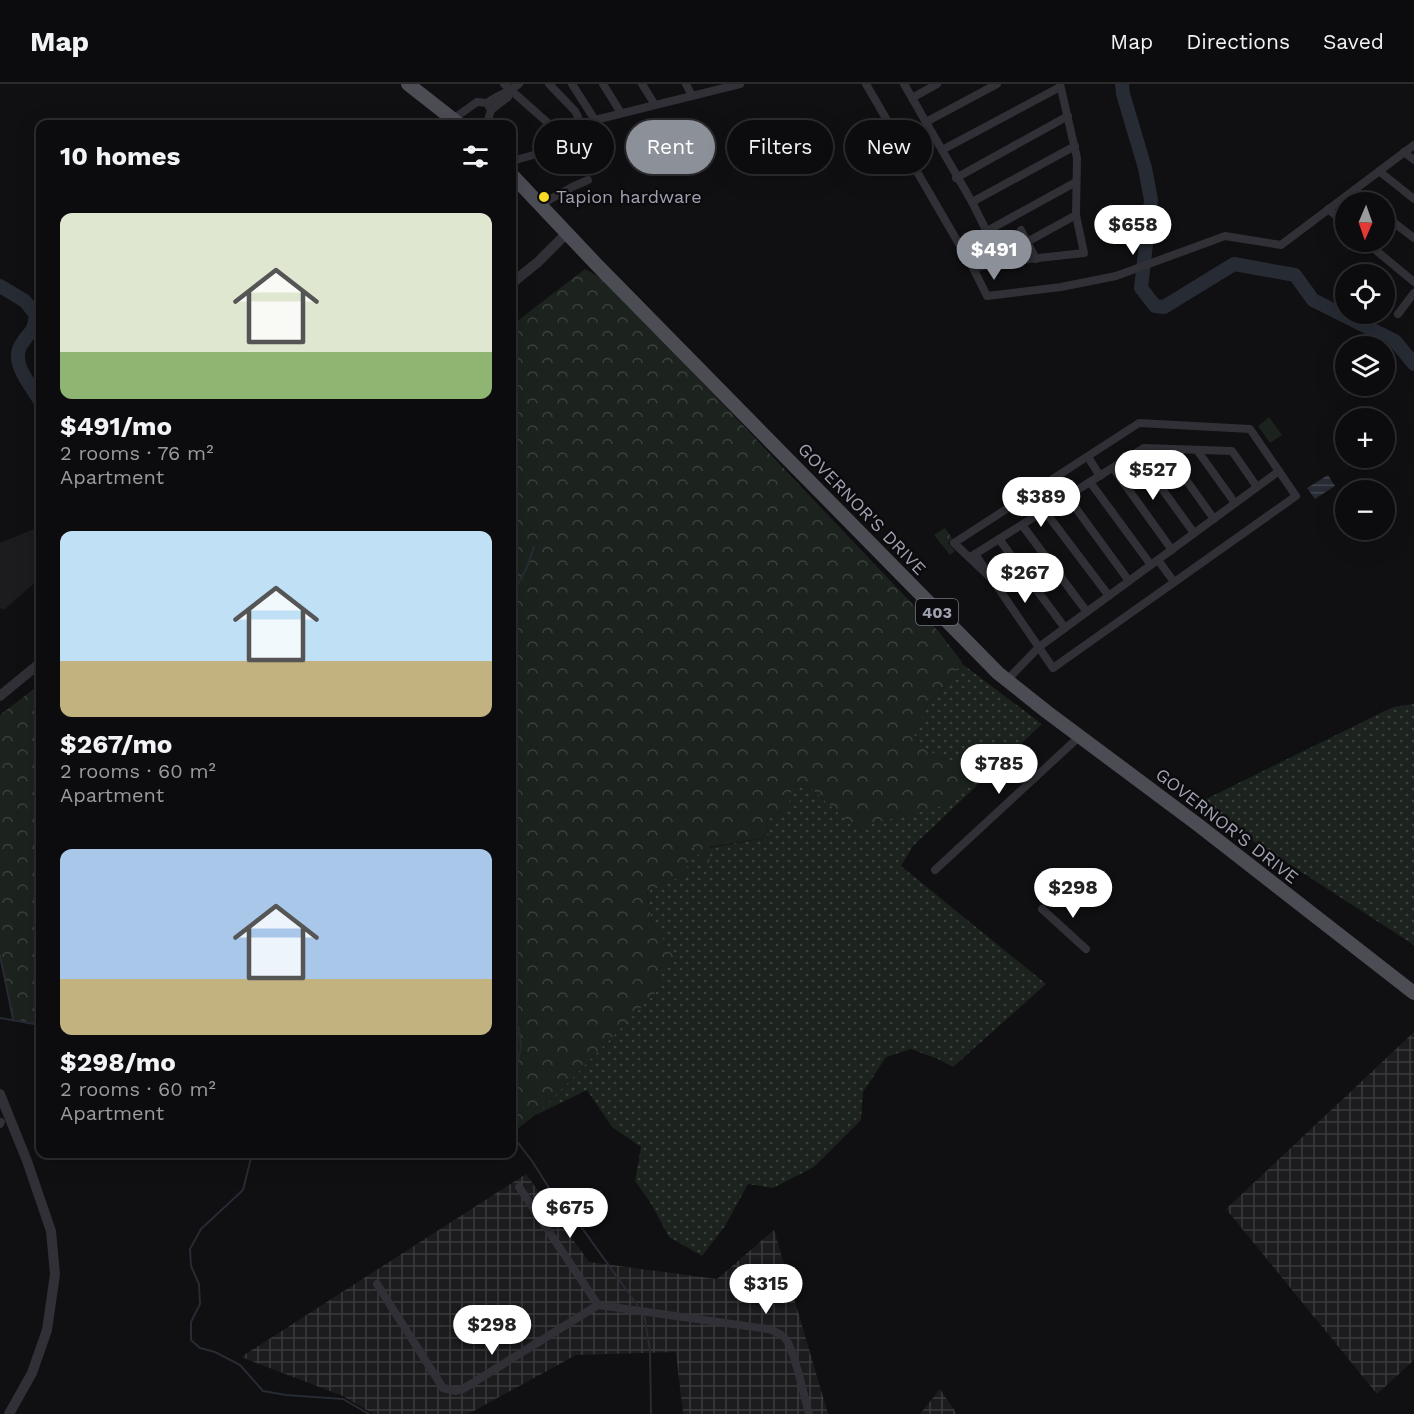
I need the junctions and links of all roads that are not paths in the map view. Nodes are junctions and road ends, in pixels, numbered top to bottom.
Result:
1 (408, 84) edge
2 (519, 84) edge
3 (549, 84) edge
4 (572, 84) edge
5 (603, 84) edge
6 (642, 84) edge
7 (686, 84) edge
8 (740, 84) edge
9 (866, 84) edge
10 (904, 84) edge
11 (937, 84) edge
12 (997, 84) edge
13 (1060, 85) edge
14 (725, 86) edge
15 (507, 87) edge
16 (692, 96) junction
17 (912, 98) junction
18 (655, 105) junction
19 (489, 106) junction
20 (621, 114) junction
21 (1068, 116) junction
22 (453, 120) edge
23 (458, 120) edge
24 (487, 120) edge
25 (545, 120) edge
26 (925, 120) edge
27 (930, 120) edge
28 (932, 132) edge
29 (1414, 145) edge
30 (1075, 146) junction
31 (942, 150) junction
32 (1404, 152) junction
33 (516, 160) edge
34 (1414, 160) edge
35 (1379, 171) junction
36 (956, 178) junction
37 (516, 179) edge
38 (588, 180) dead end
39 (1076, 182) junction
40 (1354, 190) junction
41 (1356, 192) edge
42 (1414, 199) edge
43 (972, 202) junction
44 (540, 205) junction
45 (1328, 209) junction
46 (1335, 215) edge
47 (1076, 216) junction
48 (1395, 223) edge
49 (1021, 230) dead end
50 (987, 231) junction
51 (570, 236) junction
52 (1414, 238) edge
53 (1027, 242) junction
54 (1378, 252) edge
55 (1036, 259) junction
56 (1002, 262) junction
57 (973, 268) junction
58 (516, 280) edge
59 (1414, 282) edge
60 (1414, 293) edge
61 (1398, 314) dead end
62 (1164, 449) junction
63 (1197, 450) junction
64 (1136, 453) junction
65 (1088, 457) junction
66 (1113, 468) junction
67 (1279, 471) junction
68 (1100, 476) junction
69 (1090, 482) junction
70 (1257, 486) junction
71 (1067, 496) junction
72 (1235, 503) junction
73 (1044, 510) junction
74 (1214, 519) junction
75 (1022, 525) junction
76 (1194, 533) junction
77 (999, 539) junction
78 (1172, 550) junction
79 (972, 556) junction
80 (1154, 563) junction
81 (1130, 581) junction
82 (1174, 582) junction
83 (1109, 596) junction
84 (1087, 612) junction
85 (1065, 628) junction
86 (1039, 647) junction
87 (36, 666) edge
88 (1007, 680) junction
89 (0, 696) edge
90 (1080, 736) junction
91 (935, 870) dead end
92 (1042, 909) dead end
93 (1086, 949) dead end
94 (1414, 993) edge
95 (0, 1094) edge
96 (519, 1187) dead end
97 (377, 1284) dead end
98 (598, 1305) junction
99 (9, 1414) edge
100 (809, 1414) edge

1 - 22 main road
2 - 15 street
3 - 33 street
4 - 20 street
5 - 20 street
6 - 18 street
7 - 16 street
8 - 14 street
9 - 57 street
10 - 17 street
11 - 17 street
12 - 27 street
13 - 21 street
13 - 31 street
14 - 16 street
15 - 19 street
15 - 25 street
16 - 18 street
17 - 26 street
18 - 20 street
19 - 23 street
19 - 24 street
21 - 30 street
21 - 36 street
28 - 31 street
29 - 32 street
30 - 39 street
30 - 43 street
31 - 36 street
32 - 34 street
32 - 35 street
35 - 40 street
35 - 42 street
36 - 43 street
37 - 44 main road, GOVERNOR'S DRIVE / 403
38 - 44 street
39 - 47 street
39 - 50 street
40 - 41 street
40 - 45 street
43 - 50 street
44 - 51 main road, GOVERNOR'S DRIVE / 403
45 - 46 street
45 - 57 street
47 - 53 street
47 - 55 street
48 - 52 street
49 - 53 street
50 - 56 street
51 - 58 street
51 - 88 main road, GOVERNOR'S DRIVE / 403
53 - 55 street
54 - 59 street
55 - 56 street
56 - 57 street
60 - 61 street
62 - 63 street
62 - 64 street
62 - 74 street
63 - 70 street
63 - 72 street
64 - 66 street
64 - 76 street
65 - 67 street
65 - 68 street
65 - 79 street
66 - 68 street
66 - 78 street
67 - 70 street
67 - 82 street
68 - 69 street
69 - 71 street
69 - 80 street
70 - 72 street
71 - 73 street
71 - 81 street
72 - 74 street
73 - 75 street
73 - 83 street
74 - 76 street
75 - 77 street
75 - 84 street
76 - 78 street
77 - 79 street
77 - 85 street
78 - 80 street
79 - 86 street
80 - 81 street
80 - 82 street
81 - 83 street
82 - 86 street
83 - 84 street
84 - 85 street
85 - 86 street
86 - 88 street
87 - 89 street
88 - 90 main road, GOVERNOR'S DRIVE / 403
90 - 91 street
90 - 94 main road, GOVERNOR'S DRIVE / 403
92 - 93 street
95 - 99 street
96 - 98 street
97 - 98 street
98 - 100 street

